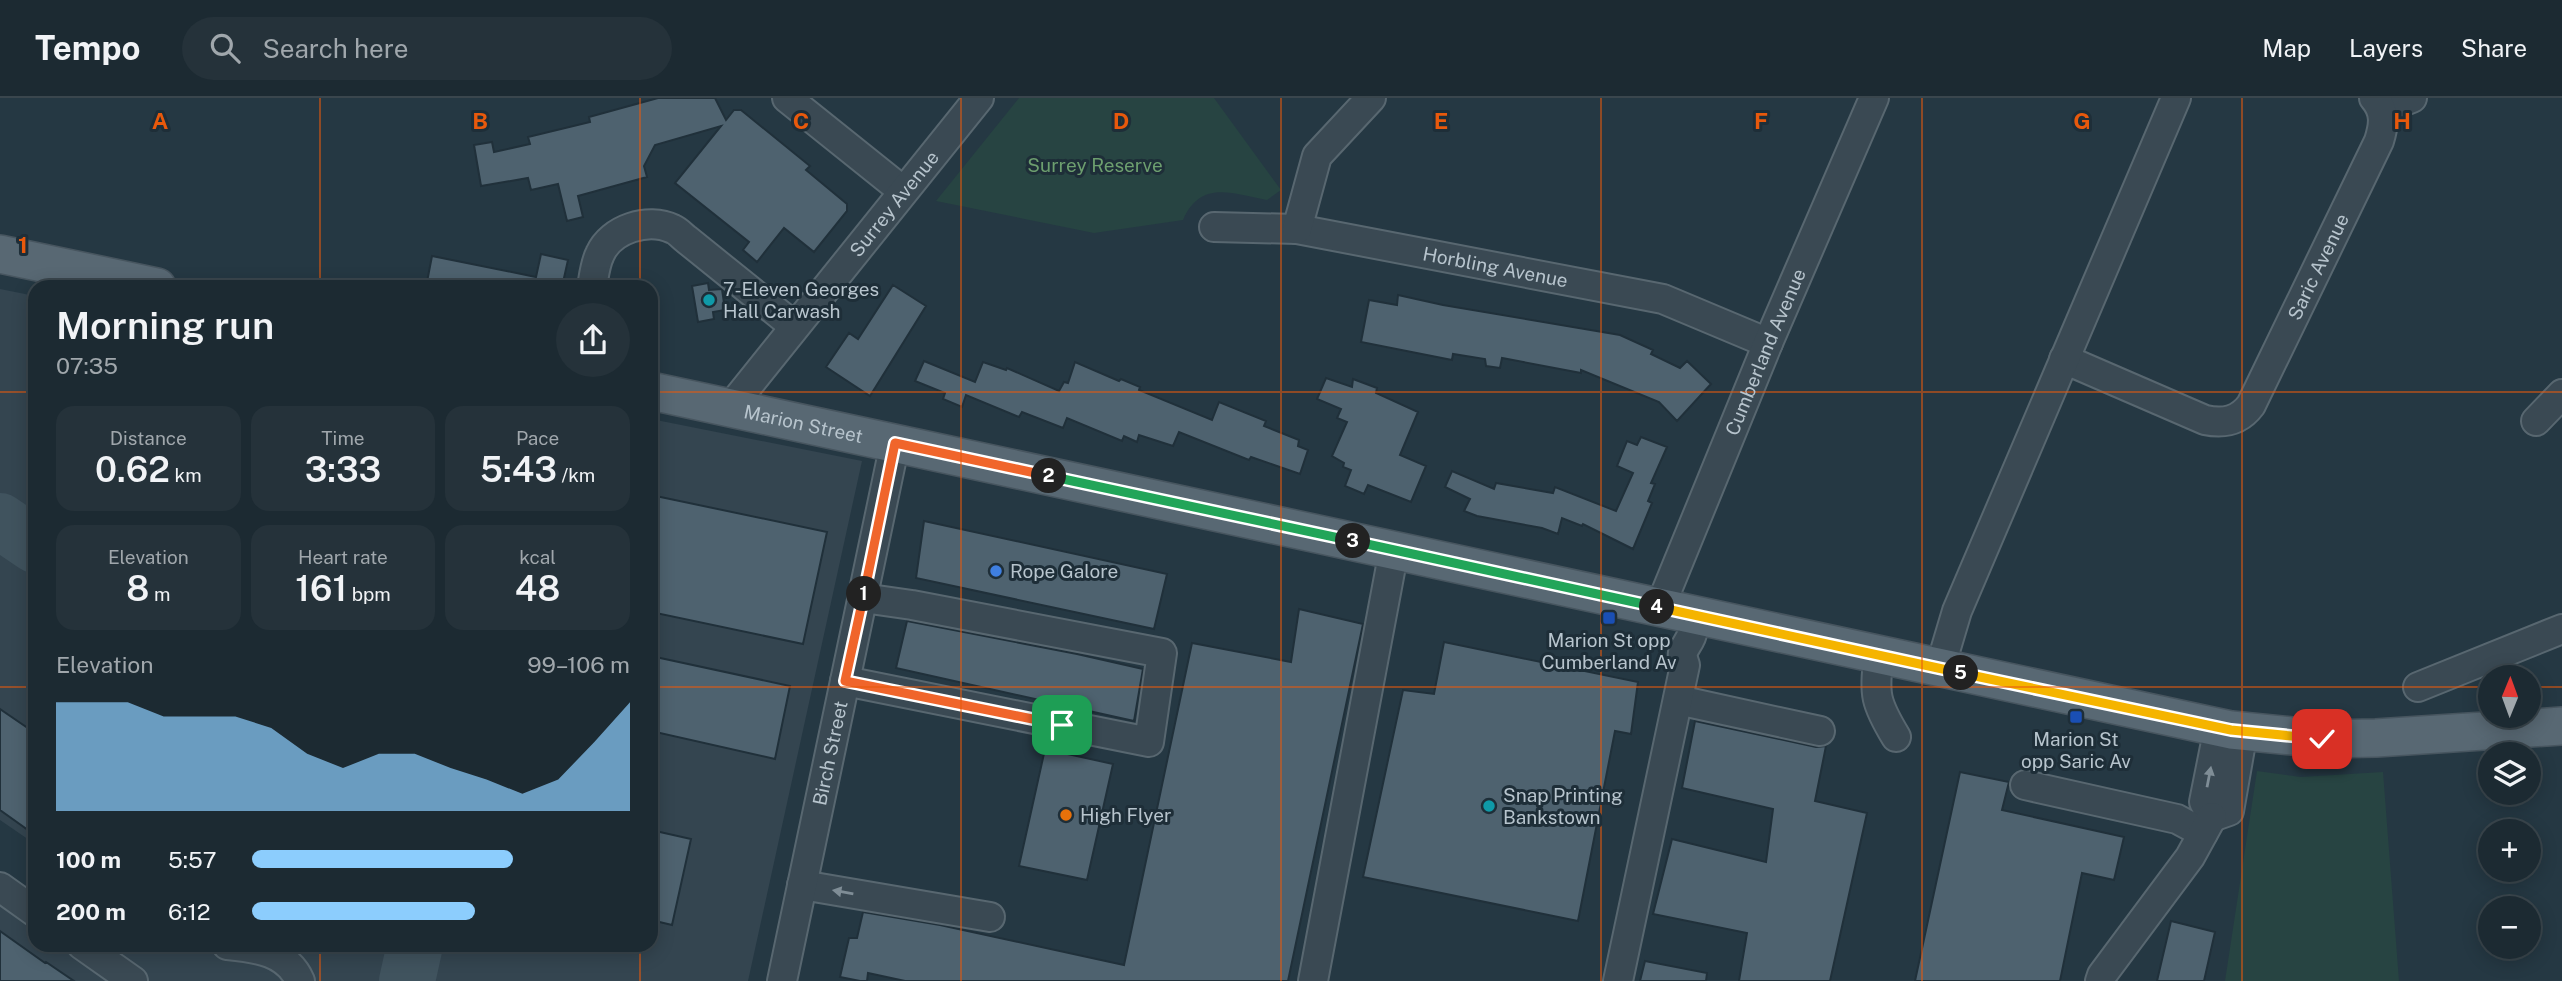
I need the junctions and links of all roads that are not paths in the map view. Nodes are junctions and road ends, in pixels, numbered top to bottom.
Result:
1 (787, 98) edge
2 (979, 98) edge
3 (1371, 98) edge
4 (1874, 98) edge
5 (2176, 98) edge
6 (2412, 98) edge
7 (2378, 104) edge
8 (903, 191) junction
9 (1214, 227) dead end
10 (1297, 229) junction
11 (0, 254) edge
12 (124, 280) edge
13 (594, 280) edge
14 (794, 326) junction
15 (1768, 343) junction
16 (2063, 359) junction
17 (658, 393) edge
18 (2562, 394) edge
19 (730, 408) junction
20 (2536, 421) dead end
21 (895, 443) junction
22 (1394, 550) junction
23 (863, 598) junction
24 (1660, 607) junction
25 (2562, 629) edge
26 (1690, 640) junction
27 (1879, 656) junction
28 (1940, 668) junction
29 (845, 681) junction
30 (2418, 687) dead end
31 (1678, 700) junction
32 (2562, 726) edge
33 (2231, 729) junction
34 (1820, 731) dead end
35 (1896, 737) dead end
36 (2025, 785) dead end
37 (2208, 825) junction
38 (802, 885) junction
39 (0, 887) edge
40 (28, 907) edge
41 (990, 917) dead end
42 (92, 952) edge
43 (268, 952) edge
44 (133, 981) edge
45 (300, 981) edge
46 (782, 981) edge
47 (1313, 981) edge
48 (1618, 981) edge
49 (2100, 981) edge

1 - 8 street
2 - 8 street, Surrey Avenue
3 - 10 street
4 - 15 street, Cumberland Avenue
5 - 16 street
6 - 7 street, Saric Avenue
7 - 16 street, Saric Avenue
8 - 14 street, Surrey Avenue
9 - 10 street, Horbling Avenue
10 - 15 street, Horbling Avenue
11 - 12 main road
13 - 14 street
14 - 19 street, Surrey Avenue
15 - 24 street, Cumberland Avenue
16 - 28 street
17 - 19 main road, Marion Street
18 - 20 street
19 - 21 main road, Marion Street
21 - 22 main road, Marion Street
21 - 23 street, Birch Street
22 - 24 main road, Marion Street
22 - 47 street
23 - 29 street, Birch Street
23 - 29 street
24 - 26 main road, Marion Street
25 - 30 street
26 - 27 main road, Marion Street
26 - 31 street
27 - 28 main road, Marion Street
27 - 35 street
28 - 33 main road, Marion Street
29 - 38 street, Birch Street
31 - 34 street
31 - 48 street
32 - 33 main road, Marion Street
33 - 37 street
36 - 37 street
37 - 49 street
41 -> 38 street
38 - 46 street, Birch Street
39 - 40 street
42 - 44 street
43 - 45 street

